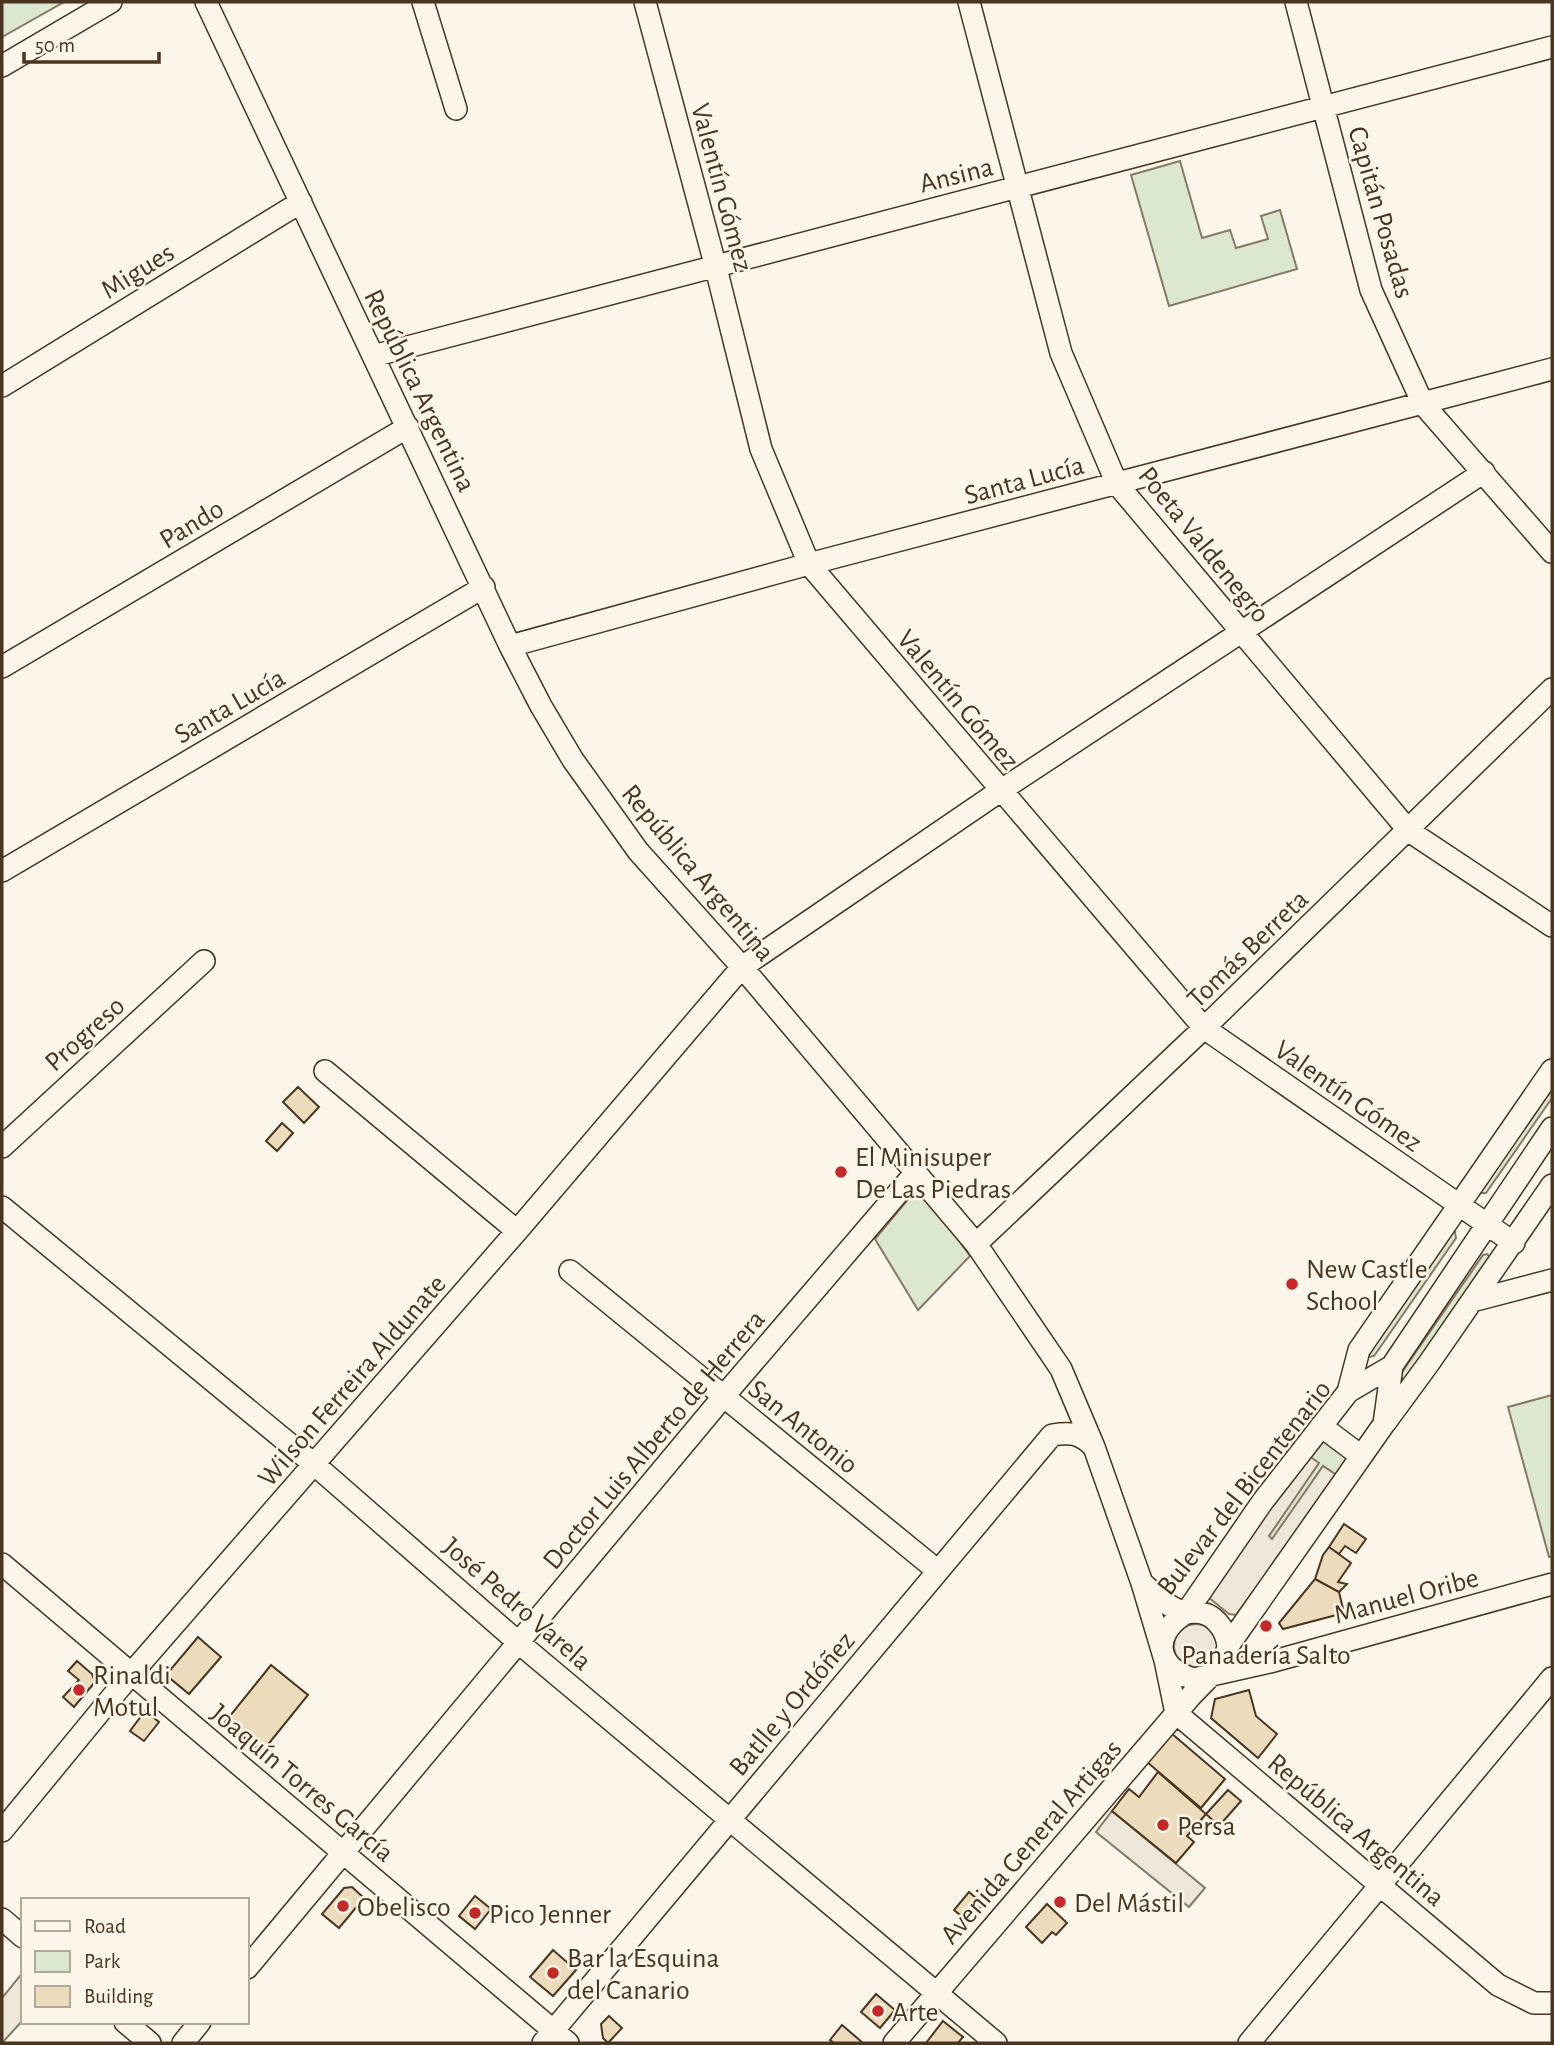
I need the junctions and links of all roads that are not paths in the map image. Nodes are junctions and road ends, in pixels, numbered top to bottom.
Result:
1 (111, 2) edge
2 (206, 2) edge
3 (423, 2) edge
4 (645, 2) edge
5 (969, 2) edge
6 (1296, 2) edge
7 (1552, 47) edge
8 (2, 66) edge
9 (1323, 108) junction
10 (456, 109) dead end
11 (1019, 187) junction
12 (301, 202) junction
13 (715, 264) junction
14 (373, 356) junction
15 (1552, 369) edge
16 (2, 386) edge
17 (1423, 404) junction
18 (408, 427) junction
19 (1484, 472) junction
20 (1116, 484) junction
21 (1552, 552) edge
22 (809, 564) junction
23 (484, 587) junction
24 (1240, 633) junction
25 (510, 646) junction
26 (2, 667) edge
27 (1552, 690) edge
28 (1000, 790) junction
29 (1409, 831) junction
30 (2, 871) edge
31 (1552, 926) edge
32 (204, 961) dead end
33 (742, 967) junction
34 (1204, 1028) junction
35 (1552, 1070) edge
36 (325, 1071) dead end
37 (1552, 1129) edge
38 (2, 1147) edge
39 (916, 1172) junction
40 (1552, 1185) edge
41 (1458, 1204) junction
42 (2, 1207) edge
43 (1488, 1224) junction
44 (517, 1231) junction
45 (1514, 1242) junction
46 (976, 1244) junction
47 (570, 1271) dead end
48 (1552, 1280) edge
49 (1472, 1301) junction
50 (1392, 1366) junction
51 (1348, 1392) junction
52 (1071, 1393) junction
53 (723, 1397) junction
54 (1384, 1424) junction
55 (1321, 1426) junction
56 (1052, 1435) junction
57 (1094, 1447) junction
58 (1361, 1456) junction
59 (315, 1465) junction
60 (2, 1564) edge
61 (938, 1571) junction
62 (1142, 1583) junction
63 (1552, 1584) edge
64 (1185, 1613) junction
65 (519, 1643) junction
66 (1228, 1646) junction
67 (1165, 1660) junction
68 (1274, 1661) junction
69 (131, 1674) junction
70 (1209, 1675) junction
71 (1552, 1678) edge
72 (1176, 1713) junction
73 (730, 1819) junction
74 (2, 1831) edge
75 (344, 1853) junction
76 (1381, 1885) junction
77 (2, 1919) edge
78 (21, 1935) edge
79 (248, 1967) edge
80 (937, 1993) junction
81 (1552, 2003) edge
82 (127, 2024) edge
83 (198, 2024) edge
84 (555, 2039) edge
85 (150, 2043) edge
86 (183, 2043) edge
87 (894, 2043) edge
88 (996, 2043) edge
89 (1249, 2043) edge

1 - 8 street
2 - 12 street, República Argentina
3 - 10 street
4 - 13 street, Valentín Gómez
5 - 11 street, Poeta Valdenegro
6 - 9 street, Capitán Posadas
7 - 9 street, Ansina
9 - 11 street, Ansina
9 - 17 street, Capitán Posadas
11 - 13 street, Ansina
11 - 20 street, Poeta Valdenegro
12 - 14 street, República Argentina
12 - 16 street, Migues
13 - 14 street, Ansina
13 - 22 street, Valentín Gómez
14 - 18 street, República Argentina
15 - 17 street, Santa Lucía
17 - 19 street, Capitán Posadas
17 - 20 street, Santa Lucía
18 - 23 street, República Argentina
18 - 26 street, Pando
19 - 21 street, Capitán Posadas
19 - 24 street, Wilson Ferreira Aldunate
20 - 22 street, Santa Lucía
20 - 24 street, Poeta Valdenegro
22 - 25 street, Santa Lucía
22 - 28 street, Valentín Gómez
23 - 25 street, República Argentina
23 - 30 street, Santa Lucía
24 - 28 street, Wilson Ferreira Aldunate
24 - 29 street, Poeta Valdenegro
25 - 33 street, República Argentina
27 - 29 street, Tomás Berreta
28 - 33 street, Wilson Ferreira Aldunate
28 - 34 street, Valentín Gómez
29 - 31 street, Poeta Valdenegro
29 - 34 street, Tomás Berreta
32 - 38 street, Progreso
33 - 39 street, República Argentina
33 - 44 street, Wilson Ferreira Aldunate
34 - 41 street, Valentín Gómez
34 - 46 street, Tomás Berreta
35 - 41 street
36 - 44 street
37 - 43 street, Bulevar del Bicentenario
39 - 46 street, República Argentina
39 - 53 street, Doctor Luis Alberto de Herrera
40 - 45 street
41 - 43 street, Valentín Gómez
41 - 51 street
42 - 59 street, José Pedro Varela
43 - 45 street, Valentín Gómez
43 - 50 street, Bulevar del Bicentenario
44 - 59 street, Wilson Ferreira Aldunate
45 - 49 street
46 - 52 street, República Argentina
47 - 53 street, San Antonio
48 - 49 street
49 - 54 street
50 - 51 street, Bulevar del Bicentenario
50 - 54 street, Bulevar del Bicentenario
51 - 55 street, Bulevar del Bicentenario
52 - 56 street, Batlle y Ordóñez
52 - 57 street, República Argentina
53 - 61 street, San Antonio
53 - 65 street, Doctor Luis Alberto de Herrera
54 - 58 street, Bulevar del Bicentenario
55 - 58 street
55 - 64 street, Bulevar del Bicentenario
56 - 57 street
56 - 61 street, Batlle y Ordóñez
57 - 62 street, República Argentina
58 - 66 street, Bulevar del Bicentenario
59 - 65 street, José Pedro Varela
59 - 69 street, Wilson Ferreira Aldunate
60 - 69 street, Joaquín Torres García
61 - 73 street, Batlle y Ordóñez
62 - 64 street
62 - 67 street, República Argentina
63 - 68 street, Manuel Oribe
64 - 66 street
64 - 67 street, Bulevar del Bicentenario
65 - 73 street, José Pedro Varela
65 - 75 street, Doctor Luis Alberto de Herrera
66 - 68 street
66 - 70 street, Bulevar del Bicentenario
67 - 70 street
67 - 72 street, República Argentina
68 - 70 street
69 - 74 street, Wilson Ferreira Aldunate
69 - 75 street, Joaquín Torres García
70 - 72 street, Avenida General Artigas
71 - 76 street
72 - 76 street, República Argentina
72 - 80 street, Avenida General Artigas
73 - 80 street, José Pedro Varela
73 - 84 street, Batlle y Ordóñez
75 - 79 street, Doctor Luis Alberto de Herrera
75 - 84 street, Joaquín Torres García
76 - 81 street, República Argentina
76 - 89 street
77 - 78 street
80 - 87 street, Avenida General Artigas
80 - 88 street, José Pedro Varela
82 - 85 street
83 - 86 street

